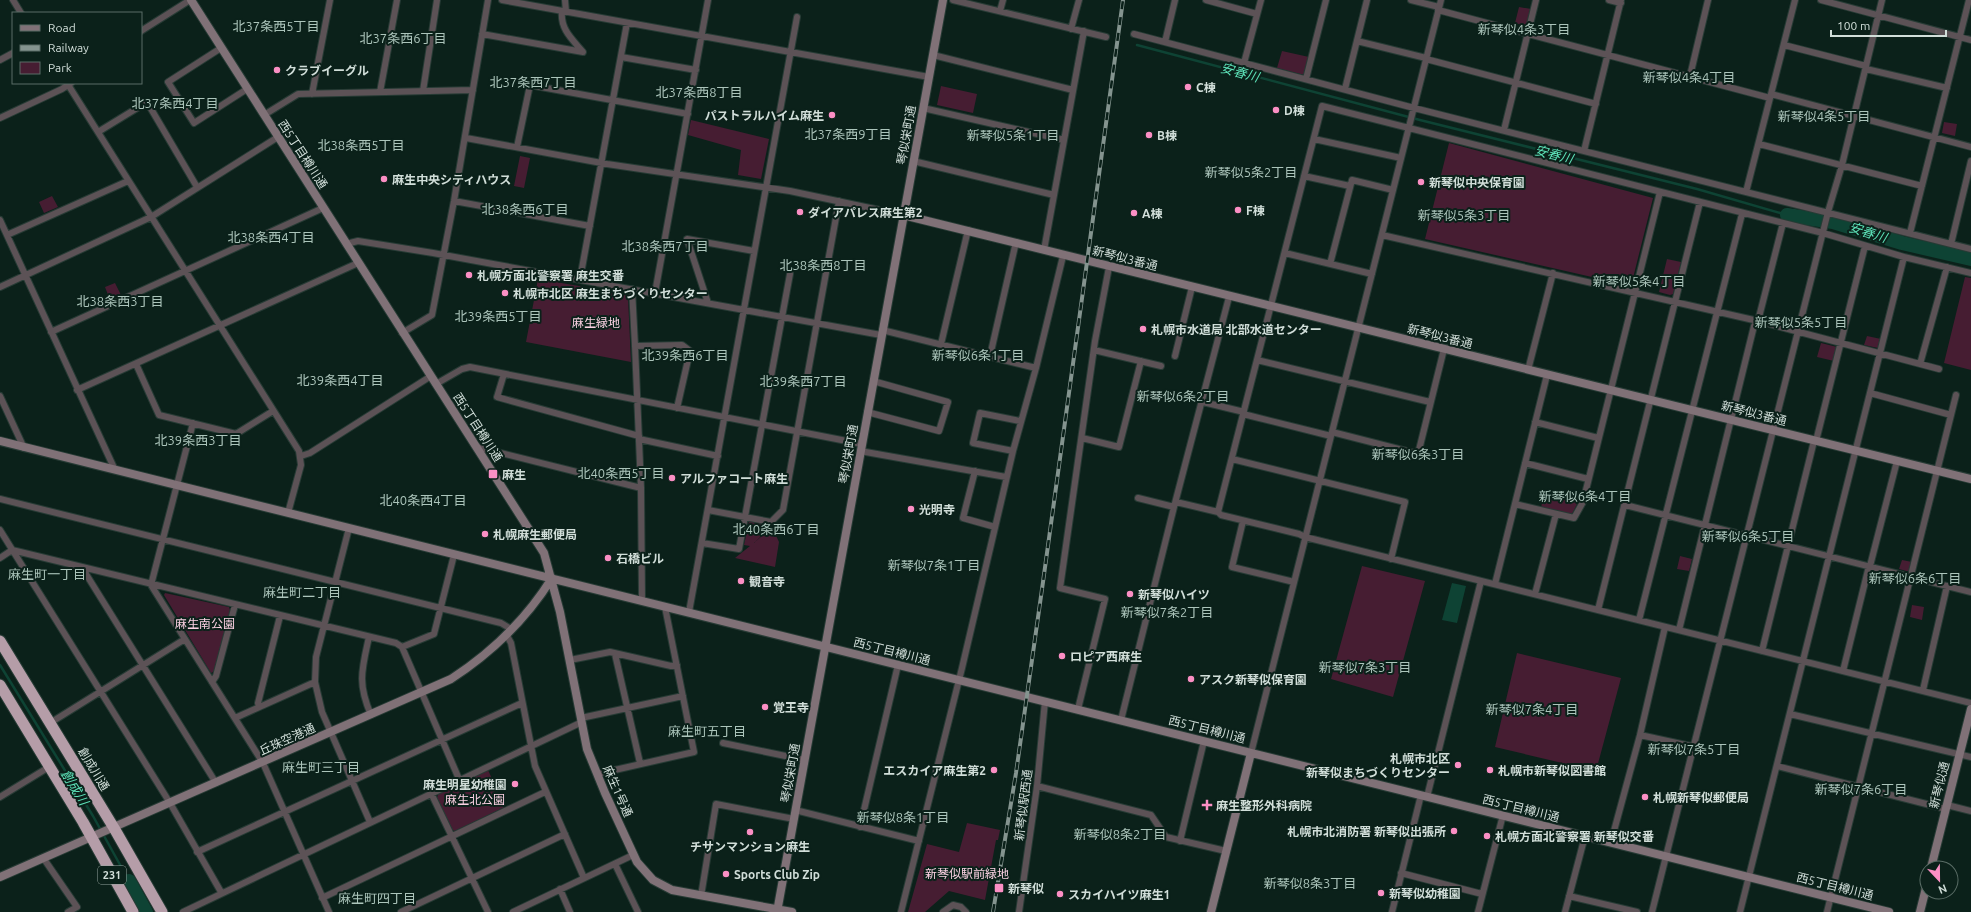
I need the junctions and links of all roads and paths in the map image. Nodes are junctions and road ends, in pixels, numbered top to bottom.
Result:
1 (13, 0) edge
2 (190, 0) edge
3 (330, 0) edge
4 (397, 0) edge
5 (437, 0) edge
6 (488, 0) edge
7 (502, 0) edge
8 (565, 0) edge
9 (708, 0) edge
10 (942, 0) edge
11 (954, 0) edge
12 (1003, 0) edge
13 (1079, 0) edge
14 (1175, 0) edge
15 (1206, 0) edge
16 (1261, 0) edge
17 (1326, 0) edge
18 (1367, 0) edge
19 (1411, 0) edge
20 (1441, 0) edge
21 (1536, 0) edge
22 (1609, 0) edge
23 (1708, 0) edge
24 (1795, 0) edge
25 (1821, 0) edge
26 (1882, 0) edge
27 (1969, 0) edge
28 (1621, 2) edge
29 (1438, 8) junction
30 (564, 11) junction
31 (1000, 11) junction
32 (21, 12) edge
33 (1257, 14) junction
34 (1878, 15) junction
35 (797, 17) dead end
36 (627, 23) junction
37 (1071, 28) junction
38 (142, 30) edge
39 (1084, 32) junction
40 (1528, 32) junction
41 (482, 34) junction
42 (1134, 34) dead end
43 (702, 36) junction
44 (1106, 37) dead end
45 (1960, 37) junction
46 (1971, 40) edge
47 (1357, 41) junction
48 (1165, 42) junction
49 (1784, 45) junction
50 (221, 48) junction
51 (790, 52) junction
52 (12, 54) edge
53 (1608, 54) junction
54 (932, 55) junction
55 (621, 57) junction
56 (1426, 58) junction
57 (0, 60) edge
58 (1244, 63) junction
59 (1866, 67) junction
60 (696, 70) junction
61 (1690, 76) junction
62 (929, 77) junction
63 (1306, 79) junction
64 (1516, 82) junction
65 (69, 84) edge
66 (1947, 88) junction
67 (247, 89) junction
68 (1345, 89) junction
69 (472, 90) junction
70 (1073, 90) junction
71 (423, 91) junction
72 (380, 92) junction
73 (312, 94) junction
74 (1771, 96) junction
75 (613, 101) junction
76 (1596, 104) junction
77 (923, 108) junction
78 (1413, 110) junction
79 (688, 114) junction
80 (264, 116) junction
81 (1854, 116) junction
82 (0, 118) edge
83 (1409, 126) junction
84 (1504, 130) junction
85 (98, 132) junction
86 (278, 137) junction
87 (1934, 137) junction
88 (466, 138) junction
89 (1314, 139) junction
90 (1064, 140) junction
91 (1759, 144) junction
92 (518, 147) junction
93 (1971, 147) edge
94 (1584, 151) junction
95 (1401, 158) junction
96 (913, 161) junction
97 (1971, 161) edge
98 (602, 163) junction
99 (1842, 166) junction
100 (676, 174) junction
101 (1304, 176) junction
102 (128, 180) junction
103 (1350, 186) junction
104 (1922, 186) junction
105 (198, 187) junction
106 (766, 187) junction
107 (1393, 190) junction
108 (1660, 192) junction
109 (1746, 192) junction
110 (1054, 194) junction
111 (454, 201) junction
112 (839, 201) junction
113 (1700, 202) junction
114 (323, 208) junction
115 (1742, 214) junction
116 (1828, 214) junction
117 (903, 215) junction
118 (151, 217) junction
119 (0, 220) edge
120 (1783, 224) junction
121 (590, 226) junction
122 (968, 230) junction
123 (1824, 230) junction
124 (1910, 234) junction
125 (7, 235) junction
126 (1382, 235) junction
127 (1016, 242) junction
128 (346, 244) junction
129 (1951, 244) junction
130 (1865, 246) junction
131 (1971, 249) edge
132 (754, 250) junction
133 (1044, 250) junction
134 (1285, 253) junction
135 (444, 255) junction
136 (1063, 256) junction
137 (1904, 257) junction
138 (358, 263) junction
139 (1330, 264) junction
140 (1109, 267) junction
141 (1947, 267) junction
142 (185, 272) junction
143 (1553, 273) junction
144 (1971, 273) edge
145 (790, 274) dead end
146 (1372, 274) junction
147 (26, 275) junction
148 (580, 279) junction
149 (0, 287) edge
150 (1192, 287) junction
151 (632, 289) junction
152 (1635, 292) junction
153 (655, 293) junction
154 (1229, 297) junction
155 (1676, 301) junction
156 (708, 303) junction
157 (1270, 307) junction
158 (743, 309) junction
159 (1717, 311) junction
160 (782, 317) junction
161 (1758, 321) junction
162 (817, 323) junction
163 (220, 326) junction
164 (1358, 328) junction
165 (51, 332) junction
166 (402, 332) junction
167 (882, 332) junction
168 (1799, 332) junction
169 (941, 344) junction
170 (1841, 344) junction
171 (635, 346) junction
172 (1444, 349) junction
173 (1094, 350) junction
174 (1880, 353) junction
175 (990, 356) junction
176 (1175, 356) dead end
177 (1257, 360) junction
178 (1141, 361) junction
179 (136, 364) junction
180 (1920, 364) junction
181 (1161, 366) dead end
182 (1036, 368) junction
183 (1939, 369) dead end
184 (1528, 370) junction
185 (504, 374) junction
186 (1547, 375) junction
187 (430, 376) junction
188 (873, 381) junction
189 (1344, 382) junction
190 (436, 384) junction
191 (78, 390) junction
192 (1609, 390) junction
193 (1870, 393) junction
194 (1956, 395) dead end
195 (0, 396) edge
196 (637, 400) junction
197 (1651, 400) junction
198 (1203, 402) junction
199 (1430, 402) junction
200 (677, 408) junction
201 (1692, 410) junction
202 (273, 411) junction
203 (867, 412) junction
204 (1244, 413) junction
205 (1951, 415) junction
206 (724, 417) junction
207 (1731, 420) junction
208 (1020, 421) junction
209 (1535, 422) junction
210 (192, 423) junction
211 (763, 425) junction
212 (796, 431) junction
213 (1774, 431) junction
214 (1331, 434) junction
215 (639, 438) junction
216 (1082, 438) junction
217 (1598, 438) junction
218 (1815, 441) junction
219 (0, 442) edge
220 (861, 447) junction
221 (24, 448) junction
222 (477, 448) junction
223 (1012, 451) junction
224 (1855, 451) junction
225 (301, 456) junction
226 (718, 456) junction
227 (1232, 459) junction
228 (1897, 461) junction
229 (1525, 463) junction
230 (115, 470) junction
231 (975, 471) junction
232 (1938, 471) junction
233 (1006, 477) junction
234 (1588, 479) junction
235 (1971, 479) edge
236 (1319, 482) junction
237 (176, 485) junction
238 (641, 488) junction
239 (1138, 498) dead end
240 (0, 499) edge
241 (1515, 504) junction
242 (1175, 505) junction
243 (1625, 505) junction
244 (708, 510) junction
245 (1218, 512) junction
246 (288, 513) junction
247 (1556, 514) junction
248 (1665, 516) junction
249 (746, 517) junction
250 (1243, 521) junction
251 (1706, 525) junction
252 (995, 527) junction
253 (349, 528) junction
254 (0, 530) edge
255 (1747, 536) junction
256 (1305, 537) junction
257 (163, 538) junction
258 (702, 543) junction
259 (1788, 546) junction
260 (12, 550) junction
261 (454, 555) junction
262 (1829, 556) junction
263 (0, 558) edge
264 (1391, 559) junction
265 (1869, 566) junction
266 (85, 568) junction
267 (1911, 576) junction
268 (552, 578) junction
269 (1481, 581) junction
270 (335, 582) junction
271 (1294, 582) junction
272 (1495, 584) junction
273 (151, 585) junction
274 (1947, 586) junction
275 (1971, 592) edge
276 (1536, 594) junction
277 (642, 601) junction
278 (235, 605) junction
279 (665, 607) junction
280 (440, 608) junction
281 (1598, 610) junction
282 (689, 612) junction
283 (280, 616) junction
284 (1639, 620) junction
285 (323, 626) junction
286 (1666, 627) junction
287 (1679, 630) junction
288 (509, 632) junction
289 (369, 637) junction
290 (185, 639) junction
291 (1722, 640) junction
292 (0, 641) edge
293 (825, 646) junction
294 (402, 647) junction
295 (1762, 651) junction
296 (615, 654) junction
297 (570, 660) junction
298 (1803, 661) junction
299 (898, 664) junction
300 (677, 665) junction
301 (142, 666) junction
302 (1843, 671) junction
303 (959, 680) junction
304 (1884, 681) junction
305 (212, 682) junction
306 (315, 682) junction
307 (0, 685) edge
308 (1923, 690) junction
309 (101, 692) junction
310 (422, 693) junction
311 (683, 696) junction
312 (1045, 701) junction
313 (522, 703) junction
314 (1971, 703) edge
315 (259, 707) junction
316 (628, 708) junction
317 (1971, 708) edge
318 (1078, 709) junction
319 (1790, 714) junction
320 (372, 715) junction
321 (235, 718) junction
322 (581, 720) junction
323 (1121, 720) junction
324 (50, 723) junction
325 (331, 733) junction
326 (1871, 734) junction
327 (1640, 735) junction
328 (442, 740) junction
329 (1204, 741) junction
330 (723, 743) dead end
331 (531, 745) junction
332 (1694, 747) junction
333 (1251, 753) junction
334 (1960, 754) junction
335 (1971, 757) edge
336 (804, 760) junction
337 (262, 762) junction
338 (640, 763) junction
339 (1777, 766) junction
340 (50, 767) junction
341 (597, 774) junction
342 (459, 779) junction
343 (352, 781) junction
344 (216, 783) junction
345 (1037, 786) junction
346 (1858, 786) junction
347 (545, 792) junction
348 (431, 793) junction
349 (1424, 796) junction
350 (0, 797) edge
351 (170, 803) junction
352 (1946, 807) junction
353 (795, 810) junction
354 (1971, 811) edge
355 (284, 812) junction
356 (1502, 816) junction
357 (794, 819) junction
358 (370, 822) junction
359 (860, 827) junction
360 (111, 829) junction
361 (565, 834) junction
362 (95, 836) junction
363 (1585, 836) junction
364 (451, 837) junction
365 (919, 841) junction
366 (1180, 841) junction
367 (1611, 842) junction
368 (1226, 851) junction
369 (198, 852) junction
370 (302, 854) junction
371 (633, 855) junction
372 (1667, 856) junction
373 (44, 859) junction
374 (1933, 860) edge
375 (615, 864) junction
376 (1401, 873) junction
377 (0, 877) edge
378 (1749, 877) junction
379 (471, 878) junction
380 (584, 878) junction
381 (560, 889) junction
382 (221, 892) junction
383 (1482, 894) junction
384 (701, 896) junction
385 (1570, 896) junction
386 (322, 898) junction
387 (1831, 898) junction
388 (1923, 900) edge
389 (778, 910) edge
390 (68, 912) edge
391 (133, 912) edge
392 (162, 912) edge
393 (183, 912) edge
394 (329, 912) edge
395 (401, 912) edge
396 (488, 912) edge
397 (512, 912) edge
398 (570, 912) edge
399 (638, 912) edge
400 (792, 912) edge
401 (901, 912) edge
402 (943, 912) edge
403 (966, 912) edge
404 (1020, 912) edge
405 (1211, 912) edge
406 (1392, 912) edge
407 (1478, 912) edge
408 (1566, 912) edge
409 (1637, 912) edge
410 (1652, 912) edge
411 (1740, 912) edge
412 (1827, 912) edge
413 (1888, 912) edge
414 (1920, 912) edge

1 - 32 street
2 - 38 street
2 - 50 street, 西5丁目樽川通
3 - 73 street
4 - 72 street
5 - 71 street
6 - 41 street
7 - 30 street
8 - 30 street
9 - 43 street
10 - 54 street, 琴似栄町通
11 - 31 street
12 - 31 street
13 - 37 street
14 - 48 street
15 - 33 street
16 - 33 street
17 - 63 street
18 - 47 street
19 - 29 street
20 - 29 street
21 - 40 street
22 - 28 street
23 - 61 street
24 - 49 street
25 - 34 street
26 - 34 street
27 - 45 street
28 - 53 street
29 - 40 street
29 - 56 street
30 - 36 street
30 - 41 street
31 - 37 street
33 - 58 street
34 - 45 street
34 - 59 street
35 - 51 street
36 - 43 street
36 - 55 street
37 - 39 street
39 - 44 street
39 - 70 street
40 - 53 street
40 - 64 street
41 - 69 street
42 - 48 street
43 - 51 street
43 - 60 street
45 - 46 street
45 - 66 street
47 - 56 street
47 - 68 street
48 - 58 street
49 - 59 street
49 - 74 street
50 - 67 street, 西5丁目樽川通
50 - 67 street
51 - 62 street
51 - 106 street
52 - 57 street
53 - 61 street
53 - 76 street
54 - 62 street, 琴似栄町通
54 - 70 street
55 - 60 street
55 - 75 street
56 - 64 street
56 - 78 street
58 - 63 street
59 - 66 street
59 - 81 street
60 - 79 street
61 - 74 street
62 - 77 street, 琴似栄町通
63 - 68 street
64 - 76 street
64 - 84 street
65 - 82 street
65 - 85 street
66 - 87 street
67 - 80 street, 西5丁目樽川通
68 - 78 street
69 - 71 street
69 - 88 street
70 - 90 street
71 - 72 street
72 - 73 street
73 - 80 street
74 - 81 street
74 - 91 street
75 - 79 street
75 - 92 street
75 - 98 street
76 - 94 street
77 - 90 street
77 - 96 street, 琴似栄町通
78 - 83 street
78 - 84 street
79 - 100 street
80 - 86 street, 西5丁目樽川通
81 - 87 street
81 - 99 street
83 - 89 street
83 - 95 street
83 - 108 street
84 - 94 street
85 - 102 street
85 - 105 street
86 - 105 street
86 - 114 street, 西5丁目樽川通
87 - 93 street
87 - 104 street
88 - 92 street
88 - 111 street
89 - 95 street
89 - 101 street
90 - 110 street
91 - 99 street
91 - 109 street
92 - 98 street
94 - 109 street
95 - 107 street
96 - 110 street
96 - 117 street, 琴似栄町通
97 - 129 street
98 - 100 street
98 - 121 street
99 - 104 street
99 - 116 street
100 - 106 street
100 - 153 street
101 - 103 street
101 - 134 street
102 - 118 street
102 - 125 street
103 - 107 street
103 - 139 street
104 - 124 street
105 - 118 street
106 - 112 street
106 - 132 street
107 - 126 street
108 - 113 street
108 - 152 street
109 - 116 street
110 - 133 street
111 - 121 street
111 - 135 street
112 - 117 street
112 - 162 street
113 - 115 street
113 - 155 street
114 - 128 street, 西5丁目樽川通
114 - 142 street
115 - 120 street
115 - 159 street
116 - 123 street
116 - 124 street
117 - 122 street, 新琴似3番通
117 - 167 street, 琴似栄町通
118 - 142 street
118 - 147 street
119 - 125 street
120 - 123 street
120 - 161 street
121 - 148 street
122 - 127 street, 新琴似3番通
122 - 169 street
123 - 130 street
123 - 168 street
124 - 129 street
125 - 147 street
126 - 143 street
126 - 146 street
127 - 133 street, 新琴似3番通
127 - 175 street
128 - 135 street
128 - 138 street, 西5丁目樽川通
129 - 131 street
130 - 137 street
130 - 170 street
132 - 156 street
132 - 158 street
133 - 136 street, 新琴似3番通
134 - 139 street
134 - 157 street
135 - 148 street
135 - 166 street
136 - 140 street, 新琴似3番通
136 - 182 street
137 - 141 street
137 - 174 street
138 - 163 street
138 - 166 street, 西5丁目樽川通
139 - 146 street
140 - 150 street, 新琴似3番通
140 - 173 street
141 - 144 street
141 - 180 street
142 - 163 street
142 - 165 street
143 - 152 street
143 - 184 street
145 - 160 street
146 - 164 street
147 - 149 street
147 - 165 street
148 - 151 street
150 - 154 street, 新琴似3番通
150 - 176 street
151 - 153 street
151 - 171 street
152 - 155 street
152 - 192 street
153 - 156 street
154 - 157 street, 新琴似3番通
154 - 198 street
155 - 159 street
155 - 197 street
156 - 158 street
157 - 164 street, 新琴似3番通
157 - 177 street
158 - 160 street
158 - 206 street
159 - 161 street
159 - 201 street
160 - 162 street
160 - 211 street
161 - 168 street
161 - 207 street
162 - 167 street
162 - 212 street
163 - 179 street
163 - 202 street
164 - 172 street, 新琴似3番通
164 - 189 street
165 - 191 street
166 - 187 street, 西5丁目樽川通
167 - 169 street
167 - 188 street, 琴似栄町通
168 - 170 street
168 - 213 street
169 - 175 street
170 - 174 street
170 - 218 street
171 - 196 street
171 - 200 street
172 - 184 street, 新琴似3番通
172 - 199 street
173 - 178 street
173 - 216 street
174 - 180 street
174 - 193 street
175 - 182 street
177 - 189 street
177 - 204 street
178 - 181 street
178 - 216 street
179 - 191 street
179 - 210 street
180 - 183 street
182 - 208 street
184 - 186 street, 新琴似3番通
185 - 190 street
185 - 196 street
185 - 215 street
186 - 192 street, 新琴似3番通
186 - 209 street
187 - 190 street, 西5丁目樽川通
187 - 225 street
188 - 203 street, 琴似栄町通
188 - 203 street
189 - 199 street
189 - 214 street
190 - 222 street, 西5丁目樽川通
191 - 230 street
192 - 197 street, 新琴似3番通
192 - 217 street
193 - 205 street
193 - 224 street
194 - 205 street
195 - 221 street
196 - 200 street
196 - 215 street
197 - 201 street, 新琴似3番通
197 - 243 street
198 - 204 street
198 - 242 street
199 - 214 street
200 - 206 street
201 - 207 street, 新琴似3番通
201 - 248 street
202 - 210 street
202 - 225 street
203 - 220 street, 琴似栄町通
204 - 214 street
204 - 227 street
205 - 232 street
206 - 211 street
206 - 226 street
207 - 213 street, 新琴似3番通
207 - 251 street
208 - 223 street
208 - 223 street
209 - 217 street
209 - 229 street
210 - 237 street
211 - 212 street
211 - 249 street
212 - 220 street
212 - 249 street
213 - 218 street, 新琴似3番通
213 - 255 street
214 - 236 street
215 - 226 street
215 - 238 street
216 - 318 street
217 - 234 street
218 - 224 street, 新琴似3番通
218 - 259 street
219 - 221 street
220 - 231 street
220 - 293 street, 琴似栄町通
221 - 230 street
222 - 238 street
222 - 268 street, 西5丁目樽川通
223 - 233 street
224 - 228 street, 新琴似3番通
224 - 262 street
225 - 246 street
226 - 244 street
227 - 236 street
227 - 245 street
228 - 232 street, 新琴似3番通
228 - 265 street
229 - 234 street
229 - 241 street
230 - 237 street
231 - 233 street
231 - 252 street
232 - 235 street, 新琴似3番通
232 - 267 street
233 - 252 street
234 - 247 street
236 - 256 street
236 - 264 street
237 - 246 street
237 - 257 street
238 - 277 street
239 - 242 street
240 - 257 street
241 - 247 street
241 - 272 street
242 - 245 street
242 - 323 street
243 - 248 street
243 - 281 street
244 - 249 street
244 - 258 street
245 - 250 street
246 - 253 street
247 - 276 street
248 - 251 street
248 - 284 street
249 - 258 street
250 - 256 street
250 - 271 street
251 - 255 street
251 - 287 street
252 - 303 street
253 - 261 street
253 - 270 street
254 - 260 street
255 - 259 street
255 - 291 street
256 - 264 street
256 - 271 street
257 - 270 street
257 - 273 street
258 - 282 street
259 - 262 street
259 - 295 street
260 - 263 street
260 - 266 street
260 - 309 street
261 - 268 street
261 - 280 street
262 - 265 street
262 - 298 street
264 - 269 street
265 - 267 street
265 - 302 street
266 - 273 street
266 - 301 street
267 - 274 street
267 - 304 street
268 - 277 street, 西5丁目樽川通
268 - 288 street, 丘珠空港通
268 - 297 street, 麻生1号通
269 - 272 street
269 - 349 street
270 - 280 street
270 - 285 street
271 - 333 street
272 - 276 street
273 - 278 street
273 - 290 street
274 - 275 street
274 - 308 street
276 - 281 street
277 - 279 street, 西5丁目樽川通
278 - 283 street
278 - 305 street
279 - 282 street, 西5丁目樽川通
279 - 300 street
280 - 288 street
280 - 294 street
281 - 284 street
282 - 293 street, 西5丁目樽川通
283 - 285 street
283 - 315 street
284 - 286 street
285 - 289 street
285 - 306 street
286 - 287 street
286 - 327 street
287 - 291 street
288 - 310 street, 丘珠空港通
288 - 313 street
289 - 294 street
289 - 320 street
290 - 301 street
290 - 305 street
291 - 295 street
291 - 332 street
292 - 324 highway, 創成川通 / 231
293 - 299 street, 西5丁目樽川通
293 - 336 street, 琴似栄町通
294 - 310 street
295 - 298 street
296 - 297 street
296 - 300 street
296 - 316 street
297 - 322 street, 麻生1号通
298 - 302 street
298 - 319 street
299 - 303 street, 西5丁目樽川通
299 - 359 street
300 - 311 street
301 - 309 street
301 - 344 street
302 - 304 street
303 - 312 street, 西5丁目樽川通
303 - 365 street
304 - 308 street
304 - 326 street
305 - 321 street
306 - 315 street
306 - 325 street
307 - 340 highway, 231
308 - 314 street
309 - 324 street
309 - 351 street
310 - 320 street, 丘珠空港通
310 - 328 street
311 - 316 street
311 - 338 street
312 - 318 street, 西5丁目樽川通
312 - 345 street, 新琴似駅西通
313 - 328 street
313 - 331 street
315 - 321 street
316 - 322 street
316 - 338 street
317 - 334 street, 新琴似通
318 - 323 street, 西5丁目樽川通
319 - 326 street
319 - 339 street
320 - 325 street, 丘珠空港通
321 - 337 street
322 - 331 street
322 - 341 street, 麻生1号通
323 - 329 street, 西5丁目樽川通
324 - 360 highway, 創成川通 / 231
325 - 337 street, 丘珠空港通
325 - 343 street
326 - 334 street
326 - 346 street
327 - 332 street
327 - 367 street
328 - 342 street
328 - 343 street
329 - 333 street, 西5丁目樽川通
329 - 366 street
330 - 336 street
331 - 342 street
331 - 347 street
332 - 372 street
333 - 349 street, 西5丁目樽川通
333 - 368 street
334 - 335 street
334 - 352 street, 新琴似通
336 - 353 street, 琴似栄町通
337 - 344 street, 丘珠空港通
337 - 355 street
338 - 341 street
339 - 346 street
339 - 378 street
340 - 350 street
340 - 362 highway, 231
341 - 371 street, 麻生1号通
342 - 348 street
343 - 355 street
343 - 358 street
344 - 351 street, 丘珠空港通
345 - 366 street
345 - 404 street, 新琴似駅西通
346 - 352 street
346 - 387 street
347 - 361 street
347 - 364 street
348 - 358 street
348 - 364 street
349 - 356 street, 西5丁目樽川通
349 - 376 street
351 - 360 street, 丘珠空港通
351 - 369 street
352 - 354 street
352 - 374 street, 新琴似通
353 - 357 street, 琴似栄町通
353 - 359 street
355 - 369 street
355 - 370 street
356 - 363 street, 西5丁目樽川通
356 - 383 street
357 - 384 street
357 - 389 street, 琴似栄町通
358 - 370 street
359 - 365 street
360 - 362 street, 丘珠空港通
360 - 392 highway, 創成川通 / 231
361 - 379 street
361 - 380 street
362 - 373 street, 丘珠空港通
362 - 391 highway, 231
363 - 367 street, 西5丁目樽川通
363 - 385 street
364 - 379 street
364 - 386 street
365 - 401 street
366 - 368 street
367 - 372 street, 西5丁目樽川通
368 - 405 street
369 - 382 street
370 - 382 street
370 - 386 street
371 - 375 street
371 - 384 street, 麻生1号通
372 - 378 street, 西5丁目樽川通
372 - 410 street
373 - 377 street, 丘珠空港通
373 - 390 street
375 - 380 street
375 - 399 street
376 - 383 street
376 - 406 street
378 - 387 street, 西5丁目樽川通
378 - 411 street
379 - 395 street
379 - 396 street
380 - 381 street
381 - 397 street
381 - 398 street
382 - 393 street
383 - 407 street
384 - 389 street, 麻生1号通
385 - 408 street
385 - 409 street
386 - 394 street
387 - 412 street
387 - 413 street, 西5丁目樽川通
388 - 414 street
389 - 400 street, 麻生1号通
402 - 403 street

